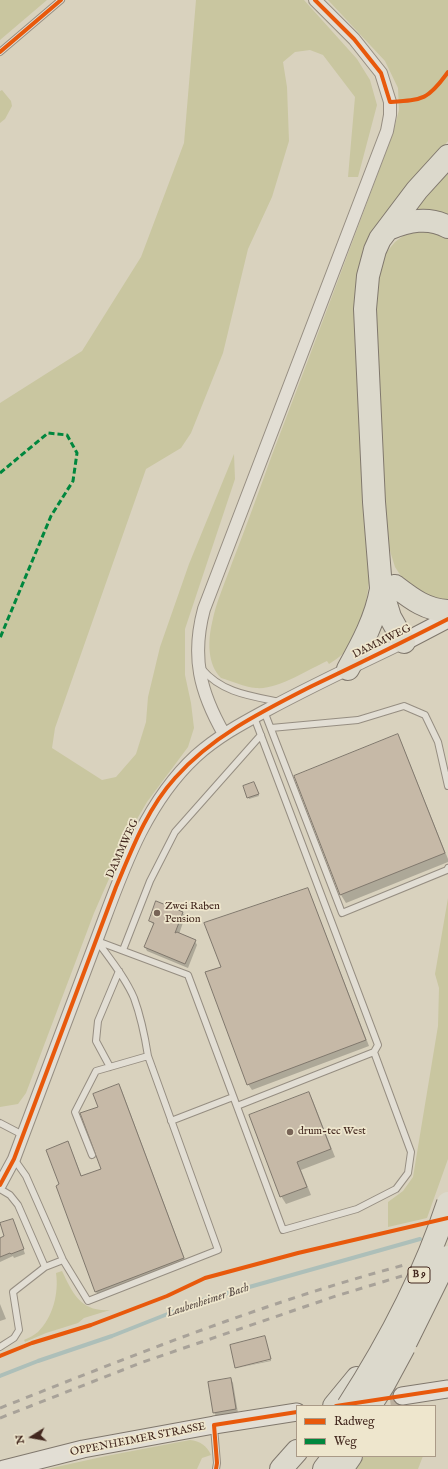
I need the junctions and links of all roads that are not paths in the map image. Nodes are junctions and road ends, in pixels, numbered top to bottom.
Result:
1 (61, 0) edge
2 (315, 0) edge
3 (0, 52) edge
4 (448, 156) edge
5 (448, 227) edge
6 (388, 229) junction
7 (388, 587) junction
8 (448, 611) edge
9 (448, 619) edge
10 (404, 642) junction
11 (198, 664) junction
12 (348, 669) junction
13 (281, 702) junction
14 (259, 714) junction
15 (271, 728) junction
16 (224, 734) junction
17 (261, 735) junction
18 (448, 786) edge
19 (448, 868) edge
20 (97, 940) junction
21 (124, 950) junction
22 (119, 971) junction
23 (374, 1052) junction
24 (148, 1056) junction
25 (110, 1067) junction
26 (233, 1097) junction
27 (236, 1106) junction
28 (171, 1121) junction
29 (0, 1123) edge
30 (23, 1134) junction
31 (92, 1155) dead end
32 (14, 1158) junction
33 (0, 1185) edge
34 (0, 1189) edge
35 (448, 1203) edge
36 (448, 1257) edge
37 (63, 1260) junction
38 (45, 1268) junction
39 (394, 1346) junction
40 (0, 1347) edge
41 (448, 1389) edge
42 (402, 1396) tunnel mouth
43 (335, 1405) edge
44 (349, 1405) edge
45 (371, 1405) edge
46 (382, 1405) edge
47 (296, 1412) edge
48 (214, 1425) junction
49 (296, 1452) edge
50 (311, 1457) edge
51 (344, 1460) edge
52 (4, 1469) edge
53 (216, 1469) edge
54 (281, 1469) edge
55 (302, 1469) edge
56 (324, 1469) edge

1 - 3 lane
2 - 11 street
4 - 6 highway
5 - 6 highway
6 - 7 highway
7 - 8 highway
7 - 10 highway
7 - 12 highway
9 - 10 main road, DAMMWEG
10 - 12 street, DAMMWEG
11 - 13 lane
11 - 16 street
12 - 13 street, DAMMWEG
13 - 14 street, DAMMWEG
14 - 15 lane
14 - 16 street, DAMMWEG
14 - 17 lane
15 - 18 lane
15 - 19 lane
16 - 20 street, DAMMWEG
17 - 21 lane
17 - 23 lane
20 - 21 lane
20 - 22 lane
20 - 30 street, DAMMWEG
21 - 26 lane
22 - 24 lane
22 - 25 lane
23 - 27 lane
23 - 27 lane
24 - 25 lane
24 - 28 lane
25 - 31 lane
26 - 27 lane
26 - 28 lane
28 - 37 lane
29 - 30 lane
30 - 32 street, DAMMWEG
32 - 33 street, DAMMWEG
32 - 37 lane
34 - 38 lane
35 - 39 highway, B 9, bridge
36 - 39 highway, B 9, bridge
37 - 38 lane
38 - 40 lane
39 - 43 highway, bridge
39 - 44 highway, B 9, bridge
39 - 45 highway, B 9, bridge
39 - 46 highway, bridge
41 - 42 main road
47 - 48 main road, OPPENHEIMER STRASSE
48 - 52 main road, OPPENHEIMER STRASSE
48 - 53 lane
49 - 54 highway
50 - 55 highway
51 - 56 highway

